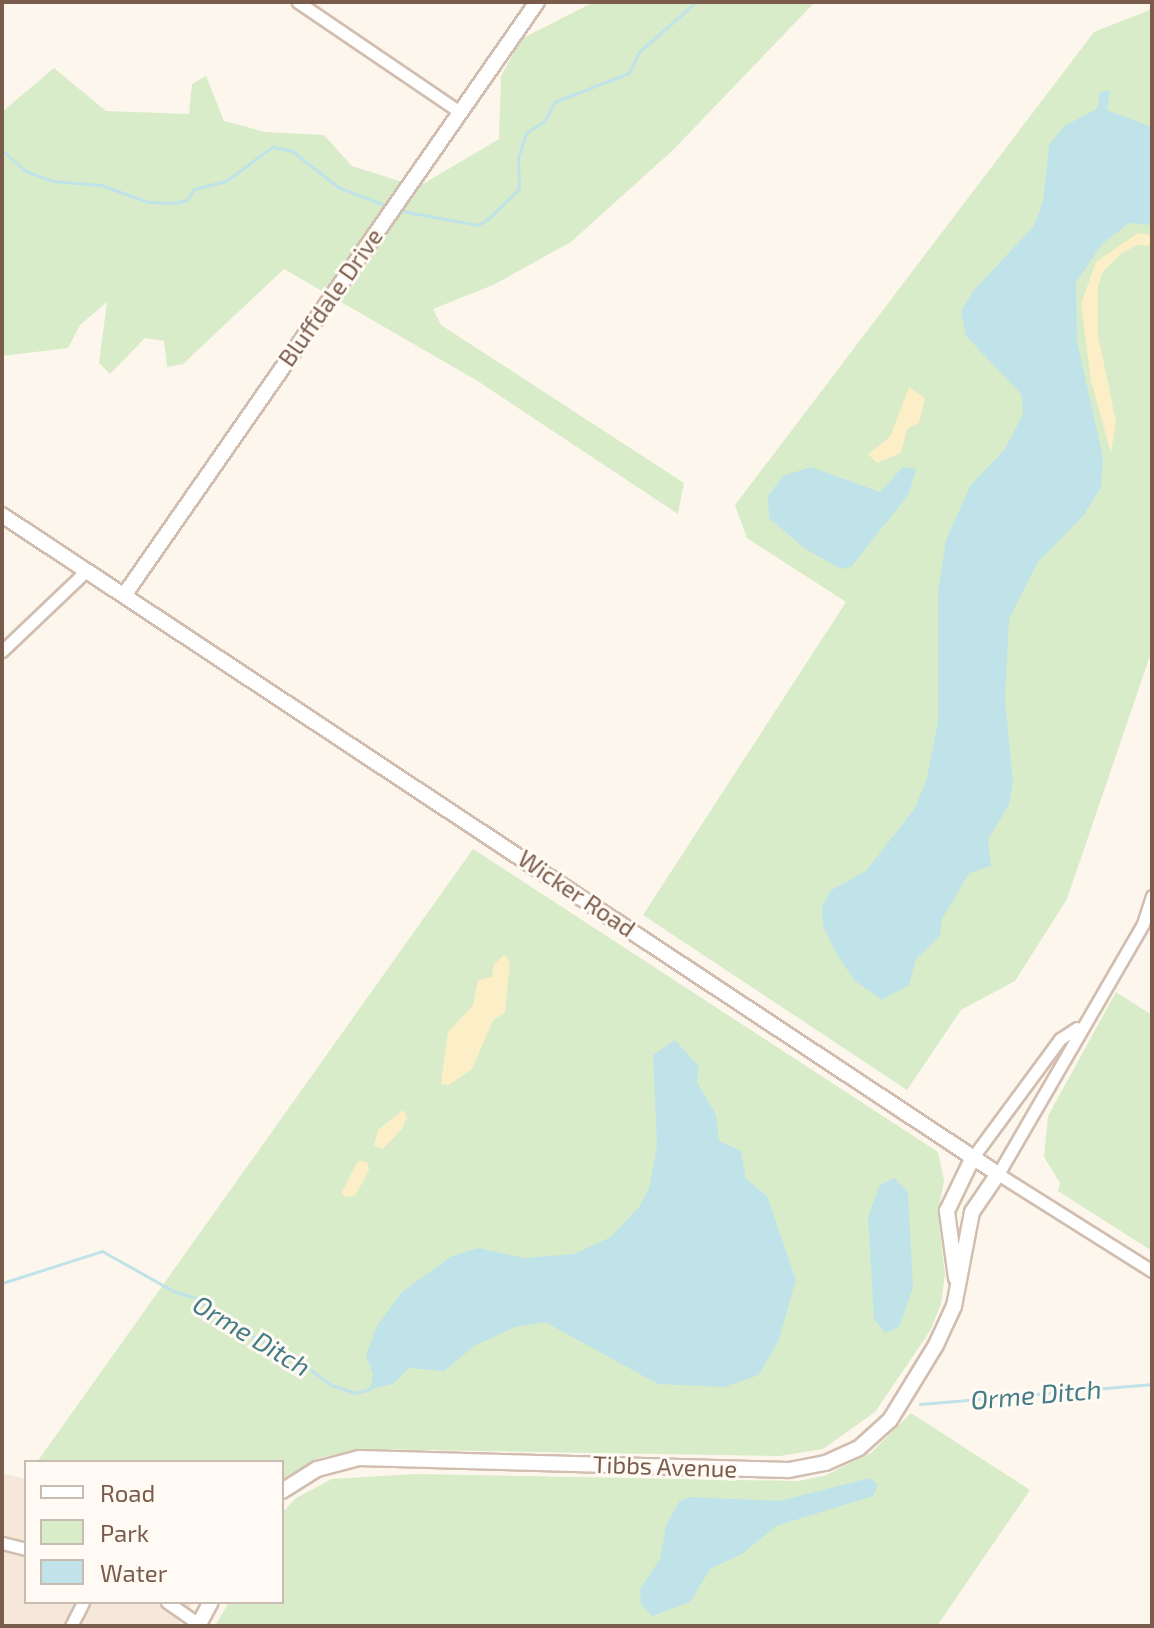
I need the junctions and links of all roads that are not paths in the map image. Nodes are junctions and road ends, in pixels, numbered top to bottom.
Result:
1 (298, 2) edge
2 (537, 2) edge
3 (457, 110) junction
4 (2, 515) edge
5 (87, 570) junction
6 (125, 594) junction
7 (2, 651) edge
8 (1152, 896) edge
9 (1147, 926) edge
10 (1078, 1028) junction
11 (973, 1157) junction
12 (998, 1174) junction
13 (1152, 1271) edge
14 (958, 1286) junction
15 (284, 1490) edge
16 (2, 1543) edge
17 (24, 1548) edge
18 (82, 1604) edge
19 (170, 1604) edge
20 (209, 1604) edge
21 (199, 1625) edge
22 (71, 1626) edge

1 - 3 street
2 - 3 street, Bluffdale Drive
3 - 6 street, Bluffdale Drive
4 - 5 street, Wicker Road
5 - 6 street, Wicker Road
5 - 7 street
6 - 11 street, Wicker Road
8 - 9 street, Tibbs Avenue
9 - 10 street, Tibbs Avenue
10 - 11 street, Tibbs Avenue
10 - 12 street, Tibbs Avenue
11 - 12 street, Wicker Road
11 - 14 street, Tibbs Avenue
12 - 13 street, Wicker Road
12 - 14 street, Tibbs Avenue
14 - 15 street, Tibbs Avenue
16 - 17 street
18 - 22 street
19 - 21 street
20 - 21 street

